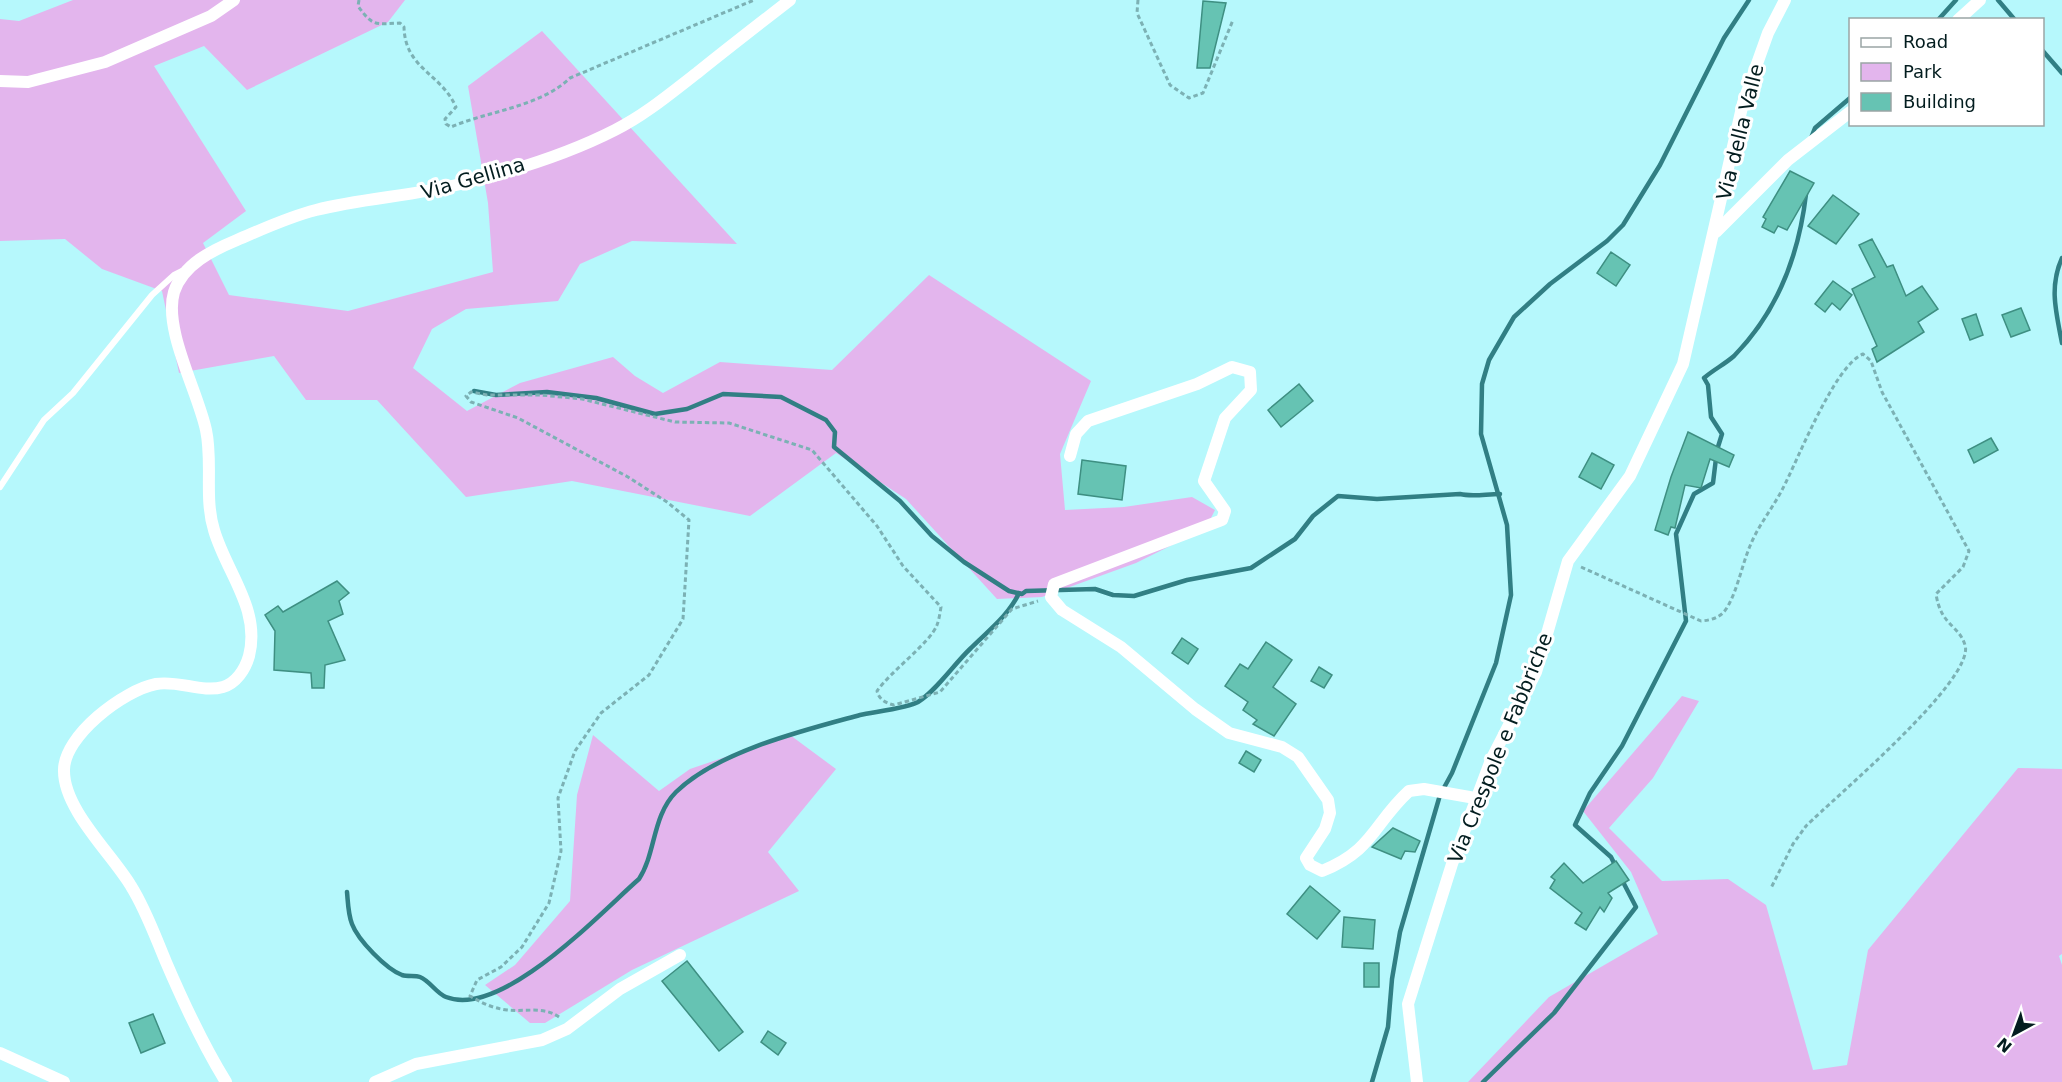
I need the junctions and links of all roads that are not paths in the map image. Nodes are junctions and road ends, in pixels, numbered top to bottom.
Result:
1 (234, 0) edge
2 (790, 0) edge
3 (1785, 0) edge
4 (1980, 0) edge
5 (1960, 18) edge
6 (0, 81) edge
7 (1849, 114) edge
8 (1715, 232) junction
9 (189, 269) junction
10 (1070, 456) dead end
11 (0, 487) edge
12 (1470, 798) junction
13 (680, 955) dead end
14 (0, 1053) edge
15 (64, 1082) edge
16 (226, 1082) edge
17 (375, 1082) edge
18 (1417, 1082) edge

1 - 6 street
2 - 9 street, Via Gellina
3 - 8 street, Via della Valle
4 - 5 street
7 - 8 street
8 - 12 street, Via Crespole e Fabbriche
9 - 11 lane
9 - 16 street, Via Gellina
10 - 12 street
12 - 18 street, Via Crespole e Fabbriche
13 - 17 street
14 - 15 street

